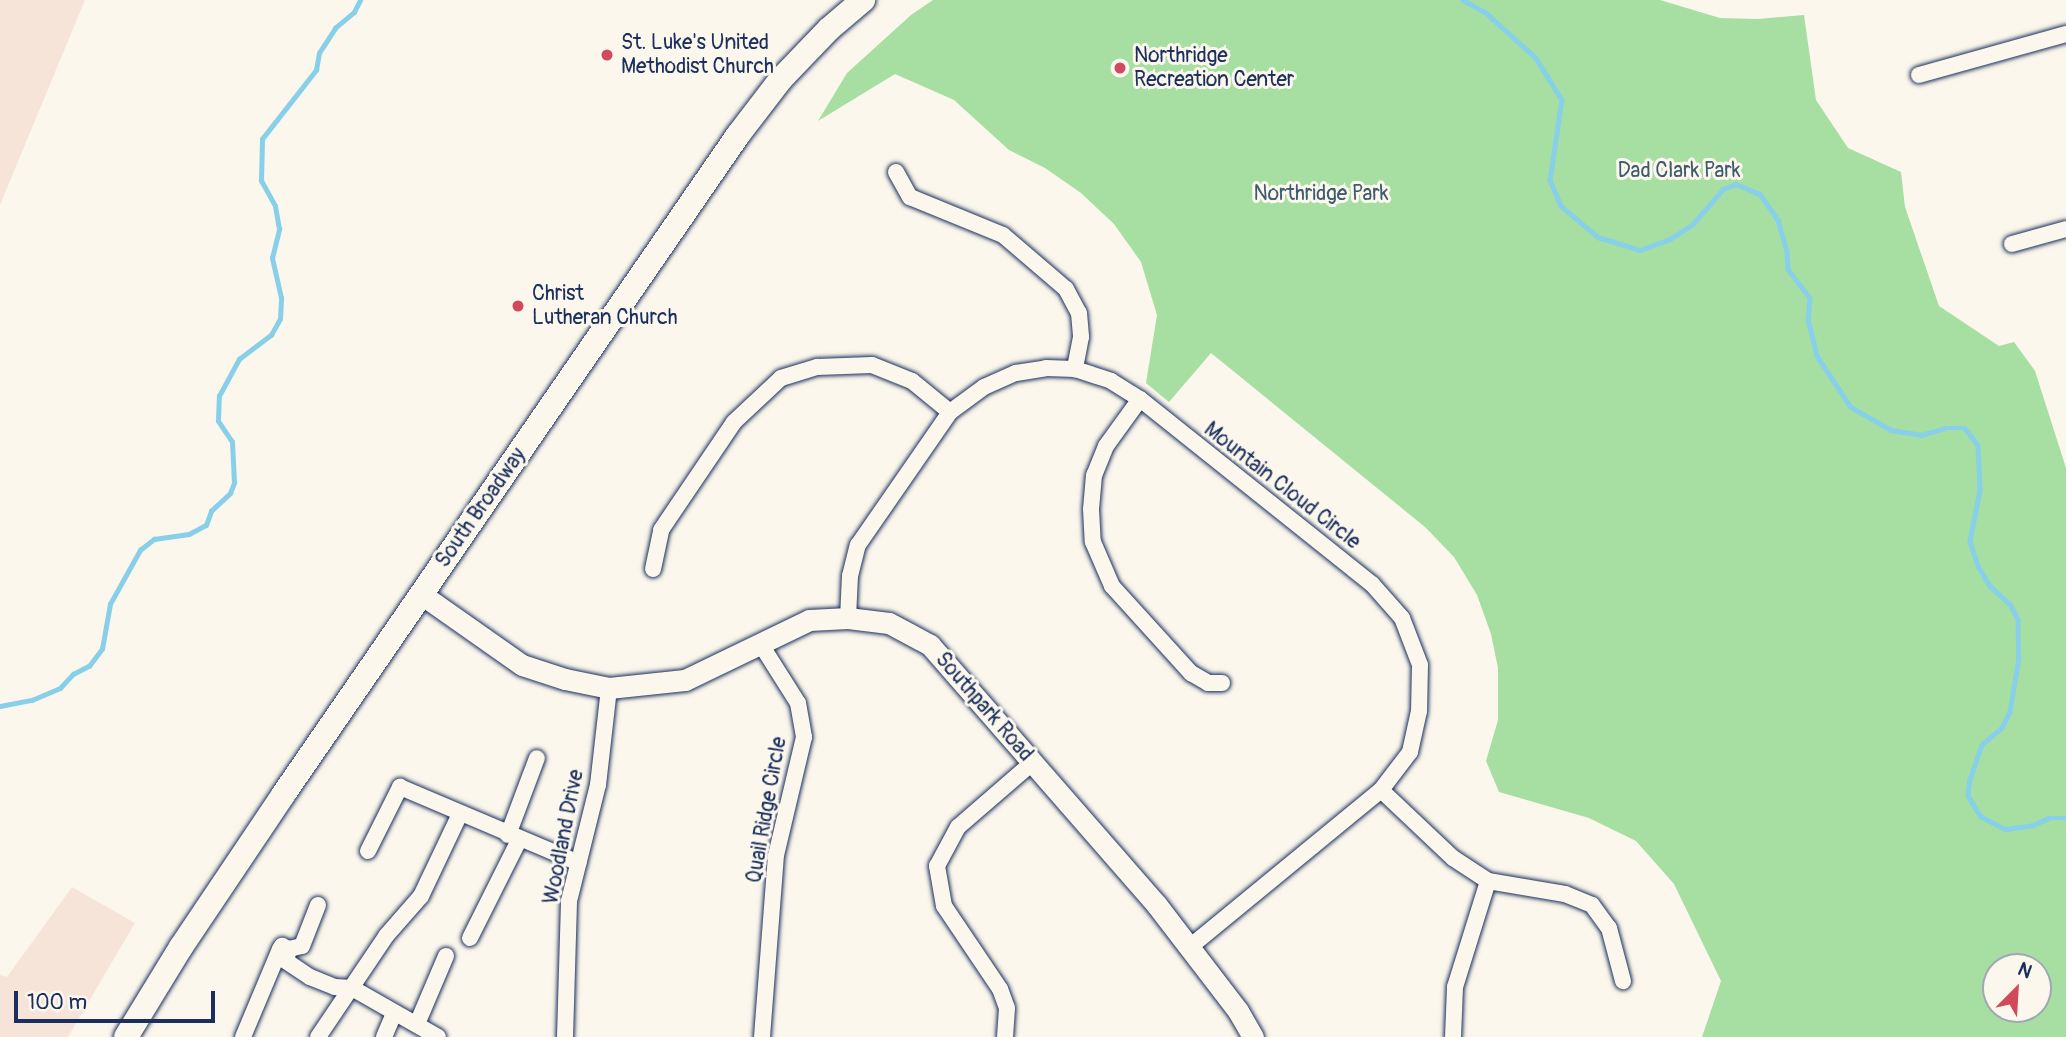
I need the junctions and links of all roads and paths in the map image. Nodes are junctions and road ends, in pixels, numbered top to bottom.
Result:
1 (863, 0) edge
2 (2066, 34) edge
3 (1919, 75) dead end
4 (896, 172) dead end
5 (2066, 229) edge
6 (2012, 244) dead end
7 (1075, 369) junction
8 (1140, 399) junction
9 (950, 412) junction
10 (653, 569) dead end
11 (421, 594) junction
12 (848, 618) junction
13 (760, 643) junction
14 (1222, 683) dead end
15 (609, 688) junction
16 (537, 758) dead end
17 (1032, 763) junction
18 (1381, 790) junction
19 (460, 814) junction
20 (514, 837) junction
21 (368, 851) dead end
22 (579, 863) junction
23 (1488, 881) junction
24 (318, 905) dead end
25 (470, 938) dead end
26 (1191, 947) junction
27 (290, 948) junction
28 (446, 956) dead end
29 (1623, 981) dead end
30 (352, 988) junction
31 (394, 1013) junction
32 (417, 1024) junction
33 (126, 1037) edge
34 (243, 1037) edge
35 (318, 1037) edge
36 (384, 1037) edge
37 (438, 1037) edge
38 (565, 1037) edge
39 (762, 1037) edge
40 (1006, 1037) edge
41 (1253, 1037) edge
42 (1453, 1037) edge

1 - 11 main road, South Broadway
2 - 3 street
4 - 7 street
5 - 6 street
7 - 8 street, Mountain Cloud Circle
7 - 9 street, Mountain Cloud Circle
8 - 14 street
8 - 18 street, Mountain Cloud Circle
9 - 10 street
9 - 12 street, Mountain Cloud Circle
11 - 15 street, Southpark Road
11 - 33 main road, South Broadway
12 - 13 street, Southpark Road
12 - 17 street, Southpark Road
13 - 15 street, Southpark Road
13 - 39 street, Quail Ridge Circle
15 - 22 street, Woodland Drive
16 - 20 street
17 - 26 street, Southpark Road
17 - 40 street
18 - 23 street
18 - 26 street, Mountain Cloud Circle
19 - 20 street
19 - 21 street
19 - 30 street
20 - 22 street
20 - 25 street
22 - 38 street, Woodland Drive
23 - 29 street
23 - 42 street
24 - 27 street
26 - 41 street, Southpark Road
27 - 30 street
27 - 34 street
28 - 32 street
30 - 31 street
30 - 35 street
31 - 32 street
31 - 36 street
32 - 37 street

